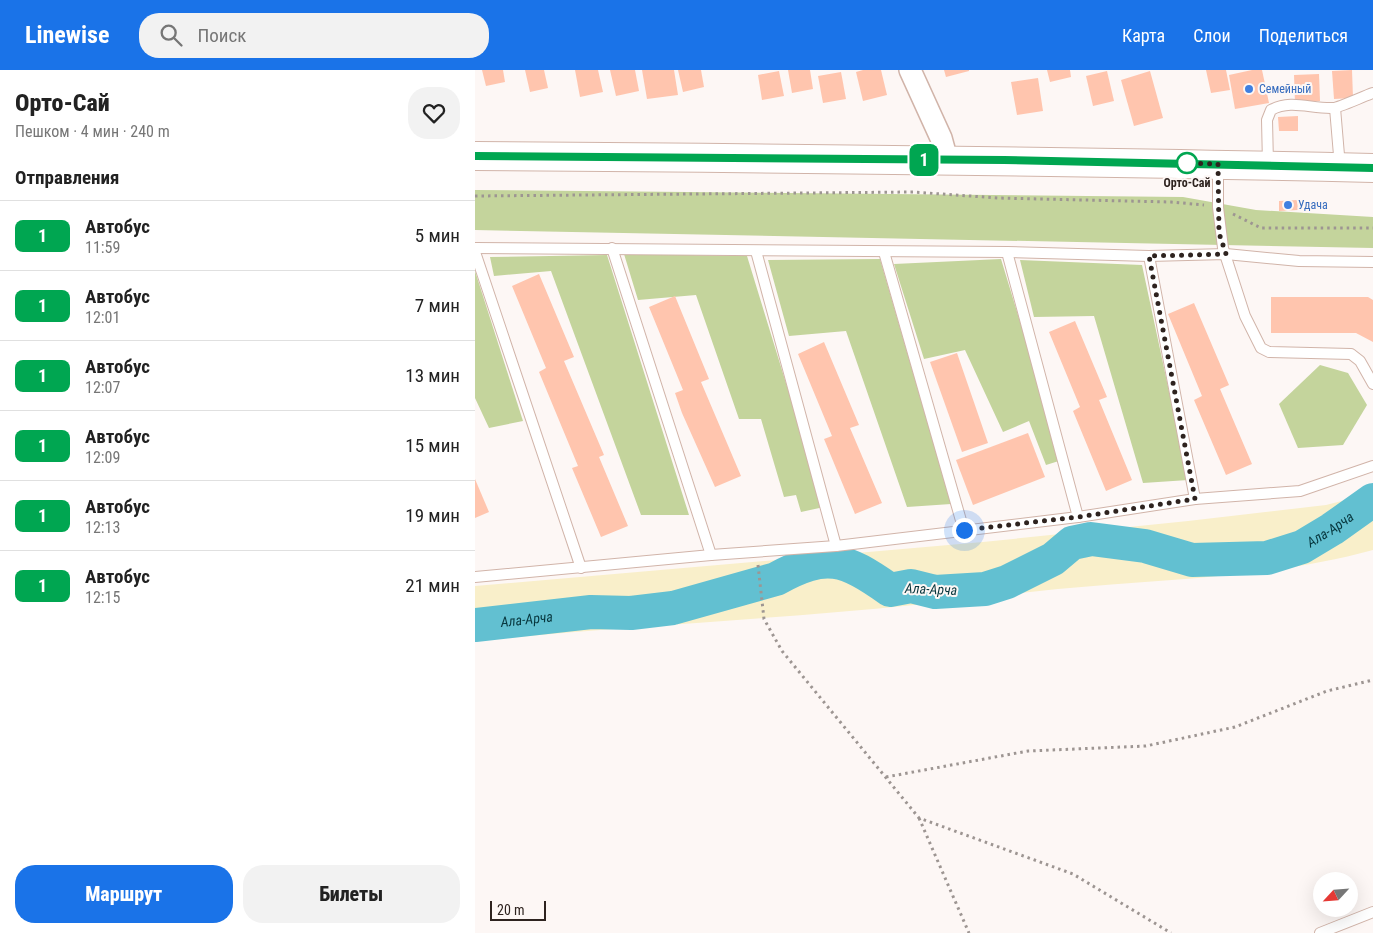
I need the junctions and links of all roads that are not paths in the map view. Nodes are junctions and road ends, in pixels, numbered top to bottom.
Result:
1 (910, 70) edge
2 (1373, 93) edge
3 (1335, 108) junction
4 (475, 156) edge
5 (947, 160) junction
6 (1218, 164) junction
7 (1269, 166) junction
8 (1340, 168) junction
9 (1373, 168) edge
10 (475, 248) edge
11 (612, 248) junction
12 (756, 251) junction
13 (475, 252) edge
14 (884, 252) junction
15 (1007, 252) junction
16 (1226, 254) junction
17 (1149, 256) junction
18 (1373, 262) edge
19 (1373, 384) edge
20 (1373, 466) edge
21 (1195, 499) junction
22 (1078, 517) junction
23 (964, 530) junction
24 (836, 546) junction
25 (711, 555) junction
26 (581, 568) junction
27 (475, 577) edge
28 (1373, 912) edge
29 (1320, 933) edge

1 - 5 street
2 - 3 lane
3 - 7 lane
3 - 8 lane
4 - 5 main road
5 - 6 main road
6 - 7 main road
6 - 16 lane
7 - 8 main road
8 - 9 main road
10 - 11 lane
11 - 12 lane
11 - 25 lane
12 - 14 lane
12 - 24 lane
13 - 26 lane
14 - 15 lane
14 - 23 lane
15 - 17 lane
15 - 22 lane
16 - 17 lane
16 - 18 lane
16 - 19 lane
17 - 21 lane
20 - 21 lane
21 - 22 lane
22 - 23 lane
23 - 24 lane
24 - 25 lane
25 - 26 lane
26 - 27 lane
28 - 29 lane

